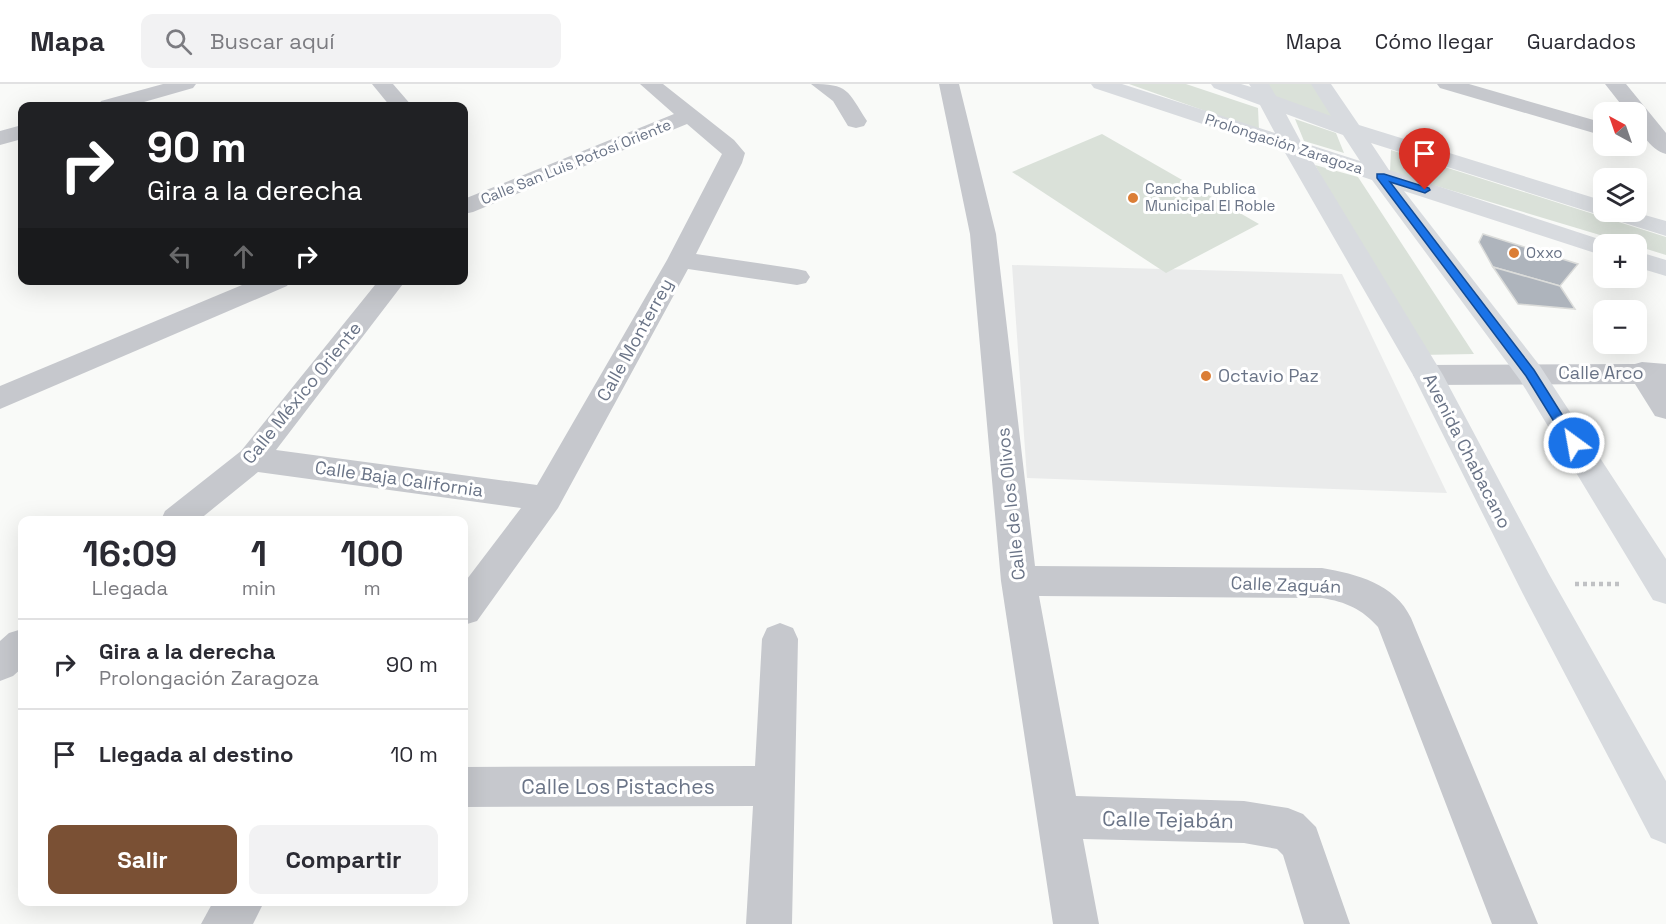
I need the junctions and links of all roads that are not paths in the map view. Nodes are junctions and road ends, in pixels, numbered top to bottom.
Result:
1 (115, 84) edge
2 (186, 84) edge
3 (382, 84) edge
4 (650, 84) edge
5 (821, 84) edge
6 (949, 84) edge
7 (1101, 84) edge
8 (1221, 84) edge
9 (1321, 84) edge
10 (1447, 84) edge
11 (1615, 84) edge
12 (1467, 87) edge
13 (1263, 91) edge
14 (132, 102) edge
15 (136, 102) edge
16 (398, 102) edge
17 (689, 116) junction
18 (856, 121) dead end
19 (1593, 126) edge
20 (1352, 130) junction
21 (1647, 142) edge
22 (1293, 147) junction
23 (1666, 147) edge
24 (1380, 176) junction
25 (468, 205) edge
26 (1593, 206) edge
27 (1643, 222) edge
28 (1666, 229) edge
29 (1593, 244) edge
30 (680, 260) junction
31 (1647, 262) edge
32 (1666, 268) edge
33 (797, 277) dead end
34 (266, 285) edge
35 (389, 285) edge
36 (1530, 373) junction
37 (1654, 373) edge
38 (1428, 375) junction
39 (0, 398) edge
40 (1666, 408) edge
41 (252, 459) junction
42 (546, 499) junction
43 (182, 516) edge
44 (1019, 581) junction
45 (1665, 587) edge
46 (468, 605) edge
47 (780, 639) dead end
48 (18, 648) edge
49 (0, 664) edge
50 (773, 786) junction
51 (468, 787) edge
52 (1058, 817) junction
53 (1666, 822) edge
54 (239, 906) edge
55 (224, 924) edge
56 (769, 924) edge
57 (1076, 924) edge
58 (1327, 924) edge
59 (1515, 924) edge

1 - 14 street
2 - 15 street
3 - 16 street
4 - 17 street, Calle Monterrey
5 - 18 street
6 - 44 street, Calle de los Olivos
7 - 22 main road, Prolongación Zaragoza
8 - 13 main road, Prolongación Zaragoza
9 - 20 main road
10 - 12 street
11 - 23 street
12 - 19 street
13 - 20 main road, Prolongación Zaragoza
13 - 22 main road, Avenida Chabacano
17 - 25 street, Calle San Luis Potosí Oriente
17 - 30 street, Calle Monterrey
20 - 24 main road
20 - 26 main road, Prolongación Zaragoza
21 - 23 street
22 - 24 main road, Prolongación Zaragoza
22 - 38 main road, Avenida Chabacano
24 - 29 main road, Prolongación Zaragoza
24 - 36 main road
27 - 28 main road
30 - 33 street
30 - 42 street, Calle Monterrey
31 - 32 main road
34 - 39 street
35 - 41 street, Calle México Oriente
36 - 37 street, Calle Arco
36 - 38 street, Calle Arco
36 - 45 main road
37 - 40 street
38 - 53 main road, Avenida Chabacano
41 - 42 street, Calle Baja California
41 - 43 street, Calle México Oriente
42 - 46 street, Calle Monterrey
44 - 52 street, Calle de los Olivos
44 - 59 street, Calle Zaguán
47 - 50 street
48 - 49 street
50 - 51 street, Calle Los Pistaches
50 - 56 street
52 - 57 street, Calle de los Olivos
52 - 58 street, Calle Tejabán
54 - 55 street

